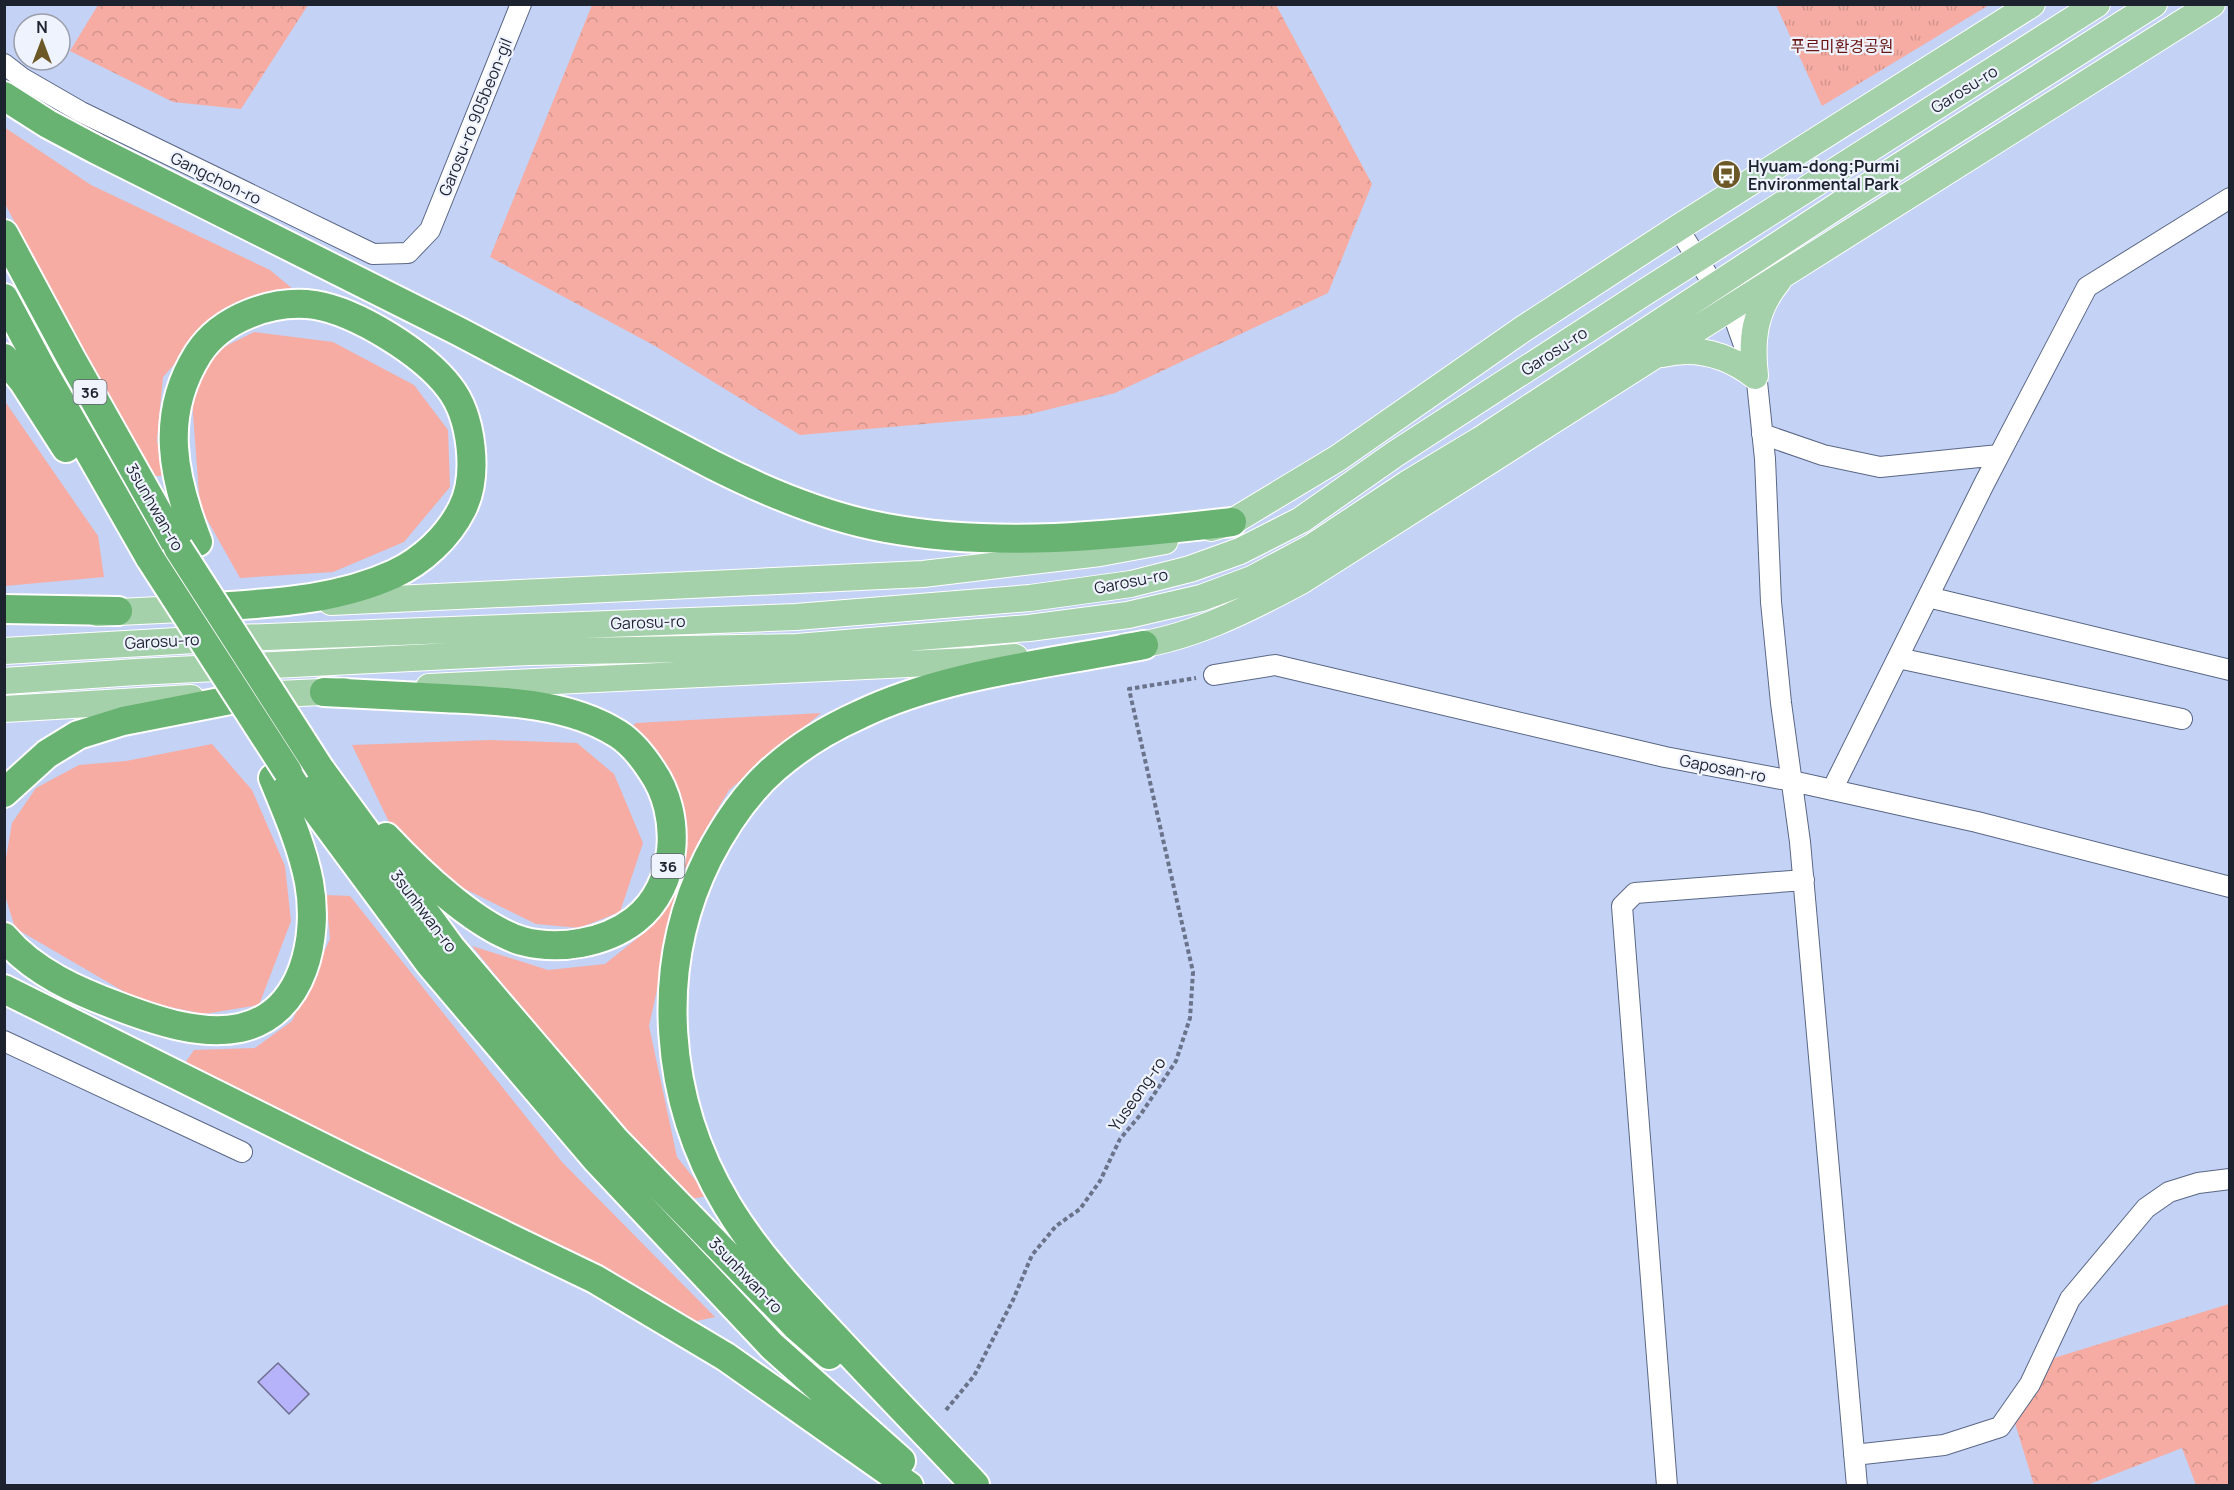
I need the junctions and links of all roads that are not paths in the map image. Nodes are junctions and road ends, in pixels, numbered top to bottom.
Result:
1 (521, 4) edge
2 (2032, 4) edge
3 (2097, 4) edge
4 (2154, 4) edge
5 (2212, 4) edge
6 (4, 64) edge
7 (4, 96) edge
8 (2229, 198) edge
9 (1678, 228) junction
10 (430, 230) joint
11 (4, 234) edge
12 (1697, 259) junction
13 (1783, 275) junction
14 (1714, 286) junction
15 (4, 298) edge
16 (1729, 309) junction
17 (1654, 356) junction
18 (4, 358) edge
19 (1755, 376) junction
20 (1397, 417) junction
21 (1762, 434) junction
22 (1480, 440) junction
23 (1999, 455) junction
24 (1345, 491) junction
25 (1232, 522) junction
26 (188, 545) junction
27 (143, 561) junction
28 (1928, 597) junction
29 (4, 609) edge
30 (118, 611) junction
31 (4, 622) edge
32 (203, 625) junction
33 (1144, 645) junction
34 (4, 651) edge
35 (1898, 658) junction
36 (234, 665) junction
37 (2229, 670) edge
38 (1214, 675) road end
39 (4, 681) edge
40 (324, 692) junction
41 (256, 695) junction
42 (4, 709) edge
43 (2182, 719) dead end
44 (320, 769) junction
45 (280, 775) junction
46 (1792, 781) junction
47 (1832, 790) junction
48 (4, 793) edge
49 (1804, 880) junction
50 (2229, 886) edge
51 (4, 937) edge
52 (4, 989) edge
53 (4, 1041) edge
54 (242, 1152) dead end
55 (2229, 1179) edge
56 (1854, 1455) junction
57 (909, 1485) edge
58 (929, 1485) edge
59 (976, 1485) edge
60 (1667, 1485) edge
61 (1857, 1485) edge

1 - 10 street, Garosu-ro 905beon-gil
2 - 9 main road, Garosu-ro
3 - 12 main road, Garosu-ro
4 - 14 main road, Garosu-ro
5 - 13 main road, Garosu-ro
6 - 10 street, Gangchon-ro
7 - 25 highway
8 - 23 street
9 - 12 street
9 - 20 main road, Garosu-ro
11 - 26 highway, 3sunhwan-ro / 36
12 - 14 street
12 - 24 main road, Garosu-ro
13 - 16 main road, Garosu-ro
13 - 19 main road
14 - 16 street
14 - 22 main road, Garosu-ro
15 - 27 highway, 3sunhwan-ro
16 - 17 main road, Garosu-ro
16 - 19 street
17 - 19 main road
17 - 22 main road, Garosu-ro
17 - 33 main road, Garosu-ro
18 - 27 highway
19 - 21 street
20 - 24 main road
20 - 25 main road, Garosu-ro
21 - 23 street
21 - 46 street
22 - 36 main road, Garosu-ro
23 - 28 street
24 - 25 main road
24 - 32 main road, Garosu-ro
25 - 32 main road, Garosu-ro
26 - 32 highway
26 - 36 highway, bridge
27 - 32 highway, 3sunhwan-ro, bridge
28 - 35 street
28 - 37 street
29 - 30 highway
30 - 31 main road, Garosu-ro
30 - 32 main road, Garosu-ro
32 - 34 main road, Garosu-ro
32 - 36 highway, 3sunhwan-ro, bridge
33 - 40 main road, Garosu-ro
33 - 59 highway
35 - 43 street
35 - 47 street
36 - 39 main road, Garosu-ro
36 - 44 highway, 3sunhwan-ro / 36, bridge
36 - 45 highway, bridge
38 - 46 street, Gaposan-ro
40 - 41 main road, 36
40 - 44 highway, 36
41 - 42 main road, 36
41 - 48 highway
44 - 59 highway, 3sunhwan-ro
45 - 51 highway
45 - 58 highway, 3sunhwan-ro
46 - 47 street, Gaposan-ro
46 - 49 street
47 - 50 street, Gaposan-ro
49 - 56 street
49 - 60 street
52 - 57 highway
53 - 54 street
55 - 56 street
56 - 61 street

